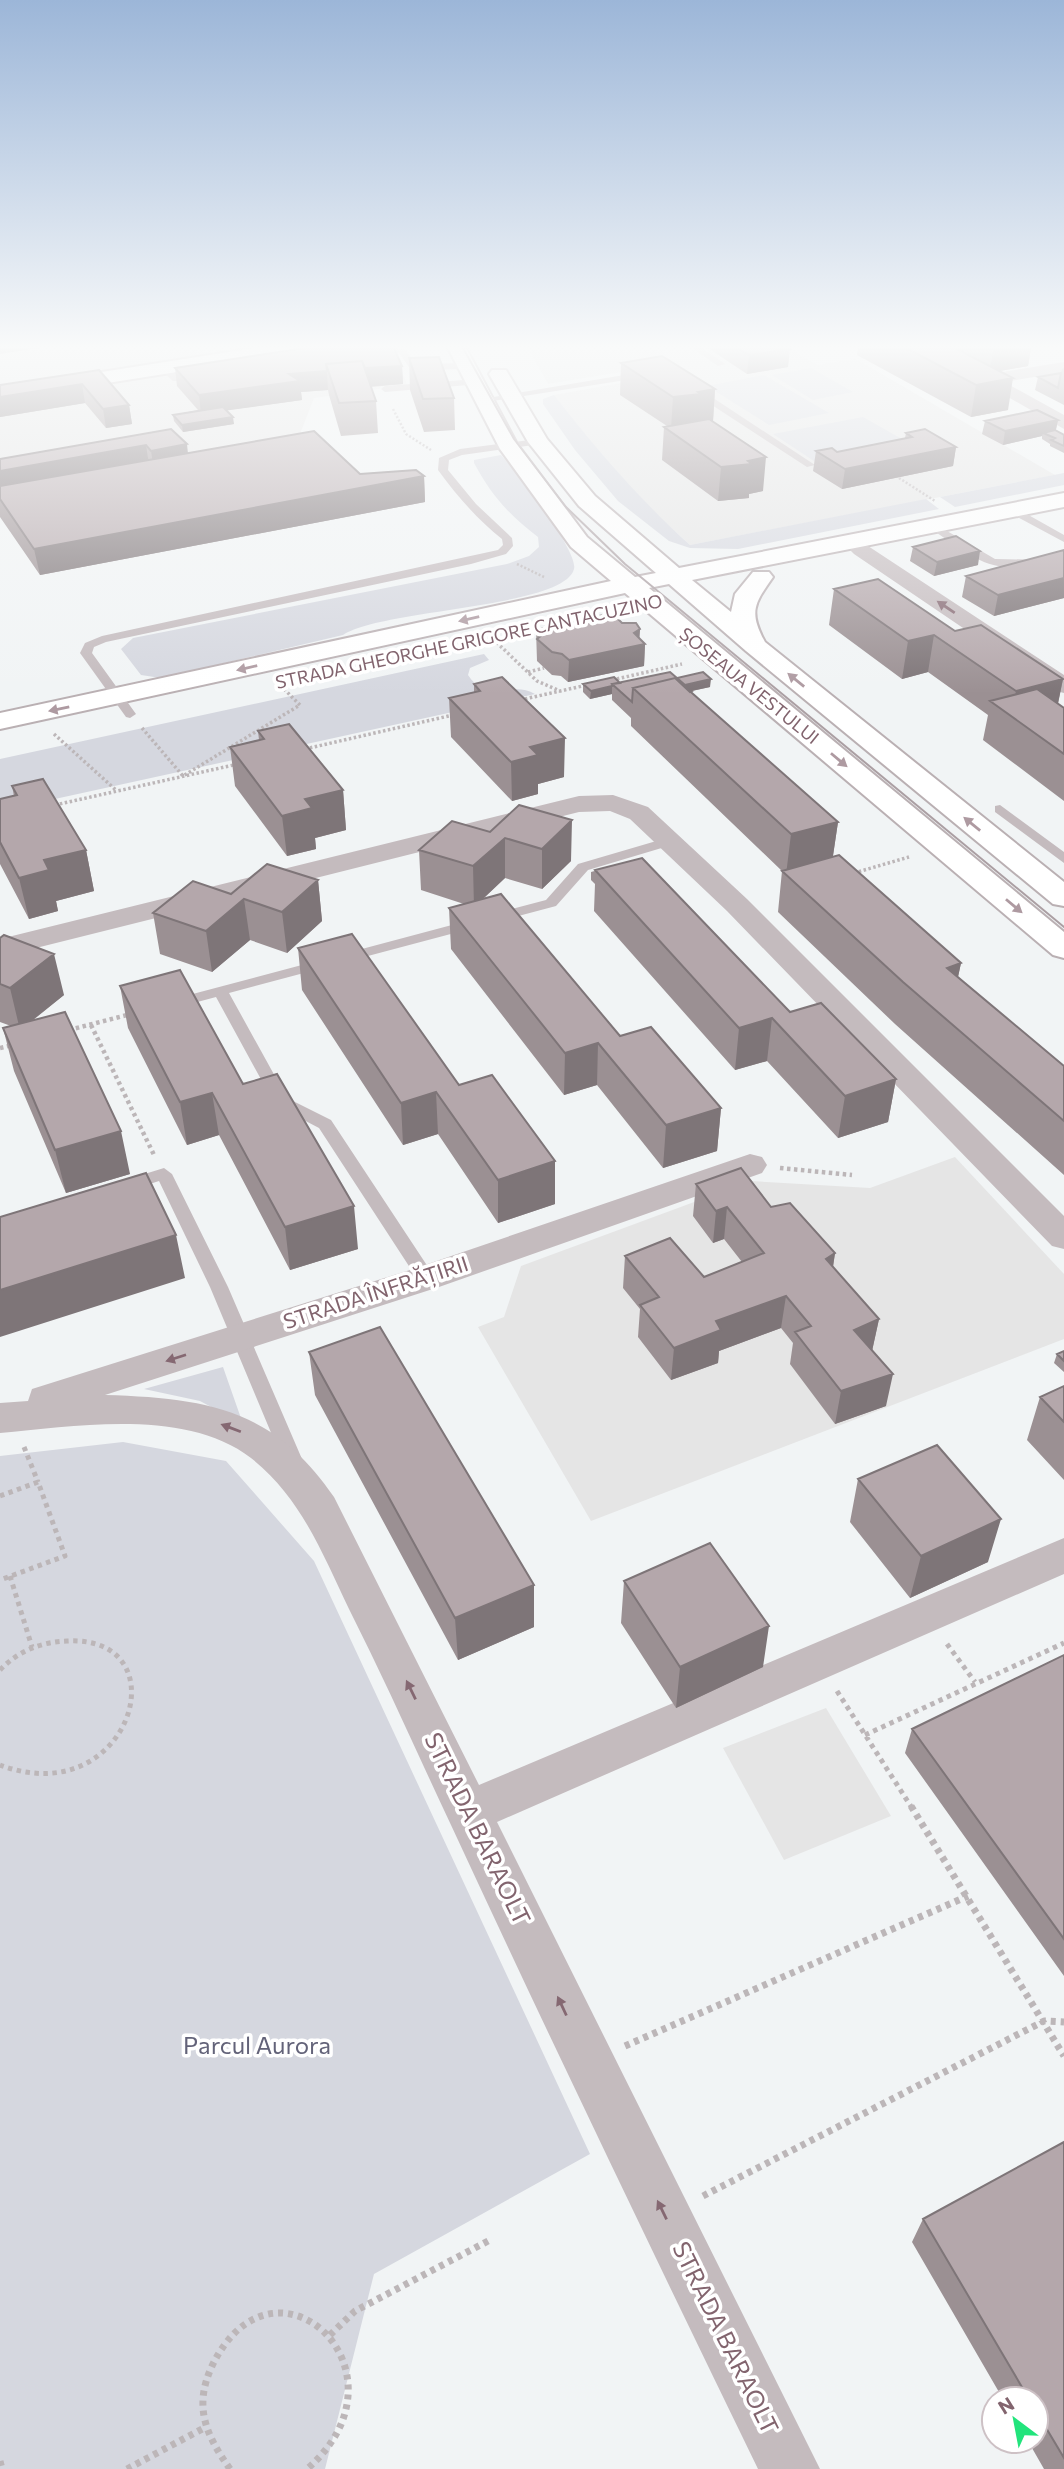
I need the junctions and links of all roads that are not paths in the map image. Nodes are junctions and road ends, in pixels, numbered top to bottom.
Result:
1 (444, 463) edge
2 (521, 463) edge
3 (556, 463) edge
4 (807, 463) edge
5 (810, 465) dead end
6 (1064, 500) edge
7 (1012, 510) junction
8 (935, 527) junction
9 (620, 531) junction
10 (1064, 539) edge
11 (579, 542) junction
12 (861, 550) junction
13 (1064, 566) edge
14 (762, 567) junction
15 (673, 576) junction
16 (628, 585) junction
17 (694, 594) junction
18 (536, 604) junction
19 (613, 612) edge
20 (648, 616) junction
21 (755, 646) junction
22 (412, 655) dead end
23 (1064, 686) edge
24 (123, 705) junction
25 (0, 721) edge
26 (0, 742) edge
27 (1000, 809) dead end
28 (670, 841) junction
29 (1064, 859) edge
30 (1064, 897) edge
31 (0, 948) edge
32 (1064, 948) edge
33 (220, 991) junction
34 (170, 1004) edge
35 (750, 1165) road end
36 (113, 1189) edge
37 (1064, 1237) edge
38 (426, 1278) junction
39 (241, 1337) junction
40 (0, 1416) edge
41 (300, 1479) junction
42 (1064, 1555) edge
43 (470, 1811) junction
44 (790, 2469) edge

1 - 24 lane
2 - 11 main road
3 - 9 main road, ȘOSEAUA VESTULUI
4 - 5 lane
6 - 7 main road, STRADA GHEORGHE GRIGORE CANTACUZINO
7 - 8 main road, STRADA GHEORGHE GRIGORE CANTACUZINO
7 - 10 lane
8 - 12 main road, STRADA GHEORGHE GRIGORE CANTACUZINO
8 - 13 lane
8 - 14 main road, STRADA GHEORGHE GRIGORE CANTACUZINO
9 - 14 main road
9 - 15 main road, ȘOSEAUA VESTULUI
11 - 16 main road
11 - 18 main road
12 - 14 main road, STRADA GHEORGHE GRIGORE CANTACUZINO
23 -> 12 street
14 - 15 main road, STRADA GHEORGHE GRIGORE CANTACUZINO
14 - 17 main road, STRADA GHEORGHE GRIGORE CANTACUZINO
14 - 21 main road
15 - 16 main road, STRADA GHEORGHE GRIGORE CANTACUZINO
15 - 17 main road, ȘOSEAUA VESTULUI
16 - 18 main road, STRADA GHEORGHE GRIGORE CANTACUZINO
16 - 20 main road
17 - 20 main road, STRADA GHEORGHE GRIGORE CANTACUZINO
17 - 21 main road, ȘOSEAUA VESTULUI
18 -> 24 main road, STRADA GHEORGHE GRIGORE CANTACUZINO
19 - 20 main road, STRADA GHEORGHE GRIGORE CANTACUZINO
20 -> 32 main road, ȘOSEAUA VESTULUI
30 -> 21 main road, ȘOSEAUA VESTULUI
22 - 24 main road, STRADA GHEORGHE GRIGORE CANTACUZINO
24 -> 25 main road, STRADA GHEORGHE GRIGORE CANTACUZINO
24 - 26 main road, STRADA GHEORGHE GRIGORE CANTACUZINO
27 - 29 lane
28 - 31 street
28 - 33 lane
28 - 37 street
33 - 34 lane
33 - 38 lane
35 - 38 street, STRADA ÎNFRĂȚIRII
36 - 39 lane
38 - 39 street, STRADA ÎNFRĂȚIRII
39 -> 40 street, STRADA ÎNFRĂȚIRII
39 - 41 lane
41 -> 40 street, STRADA BARAOLT
43 -> 41 street, STRADA BARAOLT
42 - 43 street
44 -> 43 street, STRADA BARAOLT

